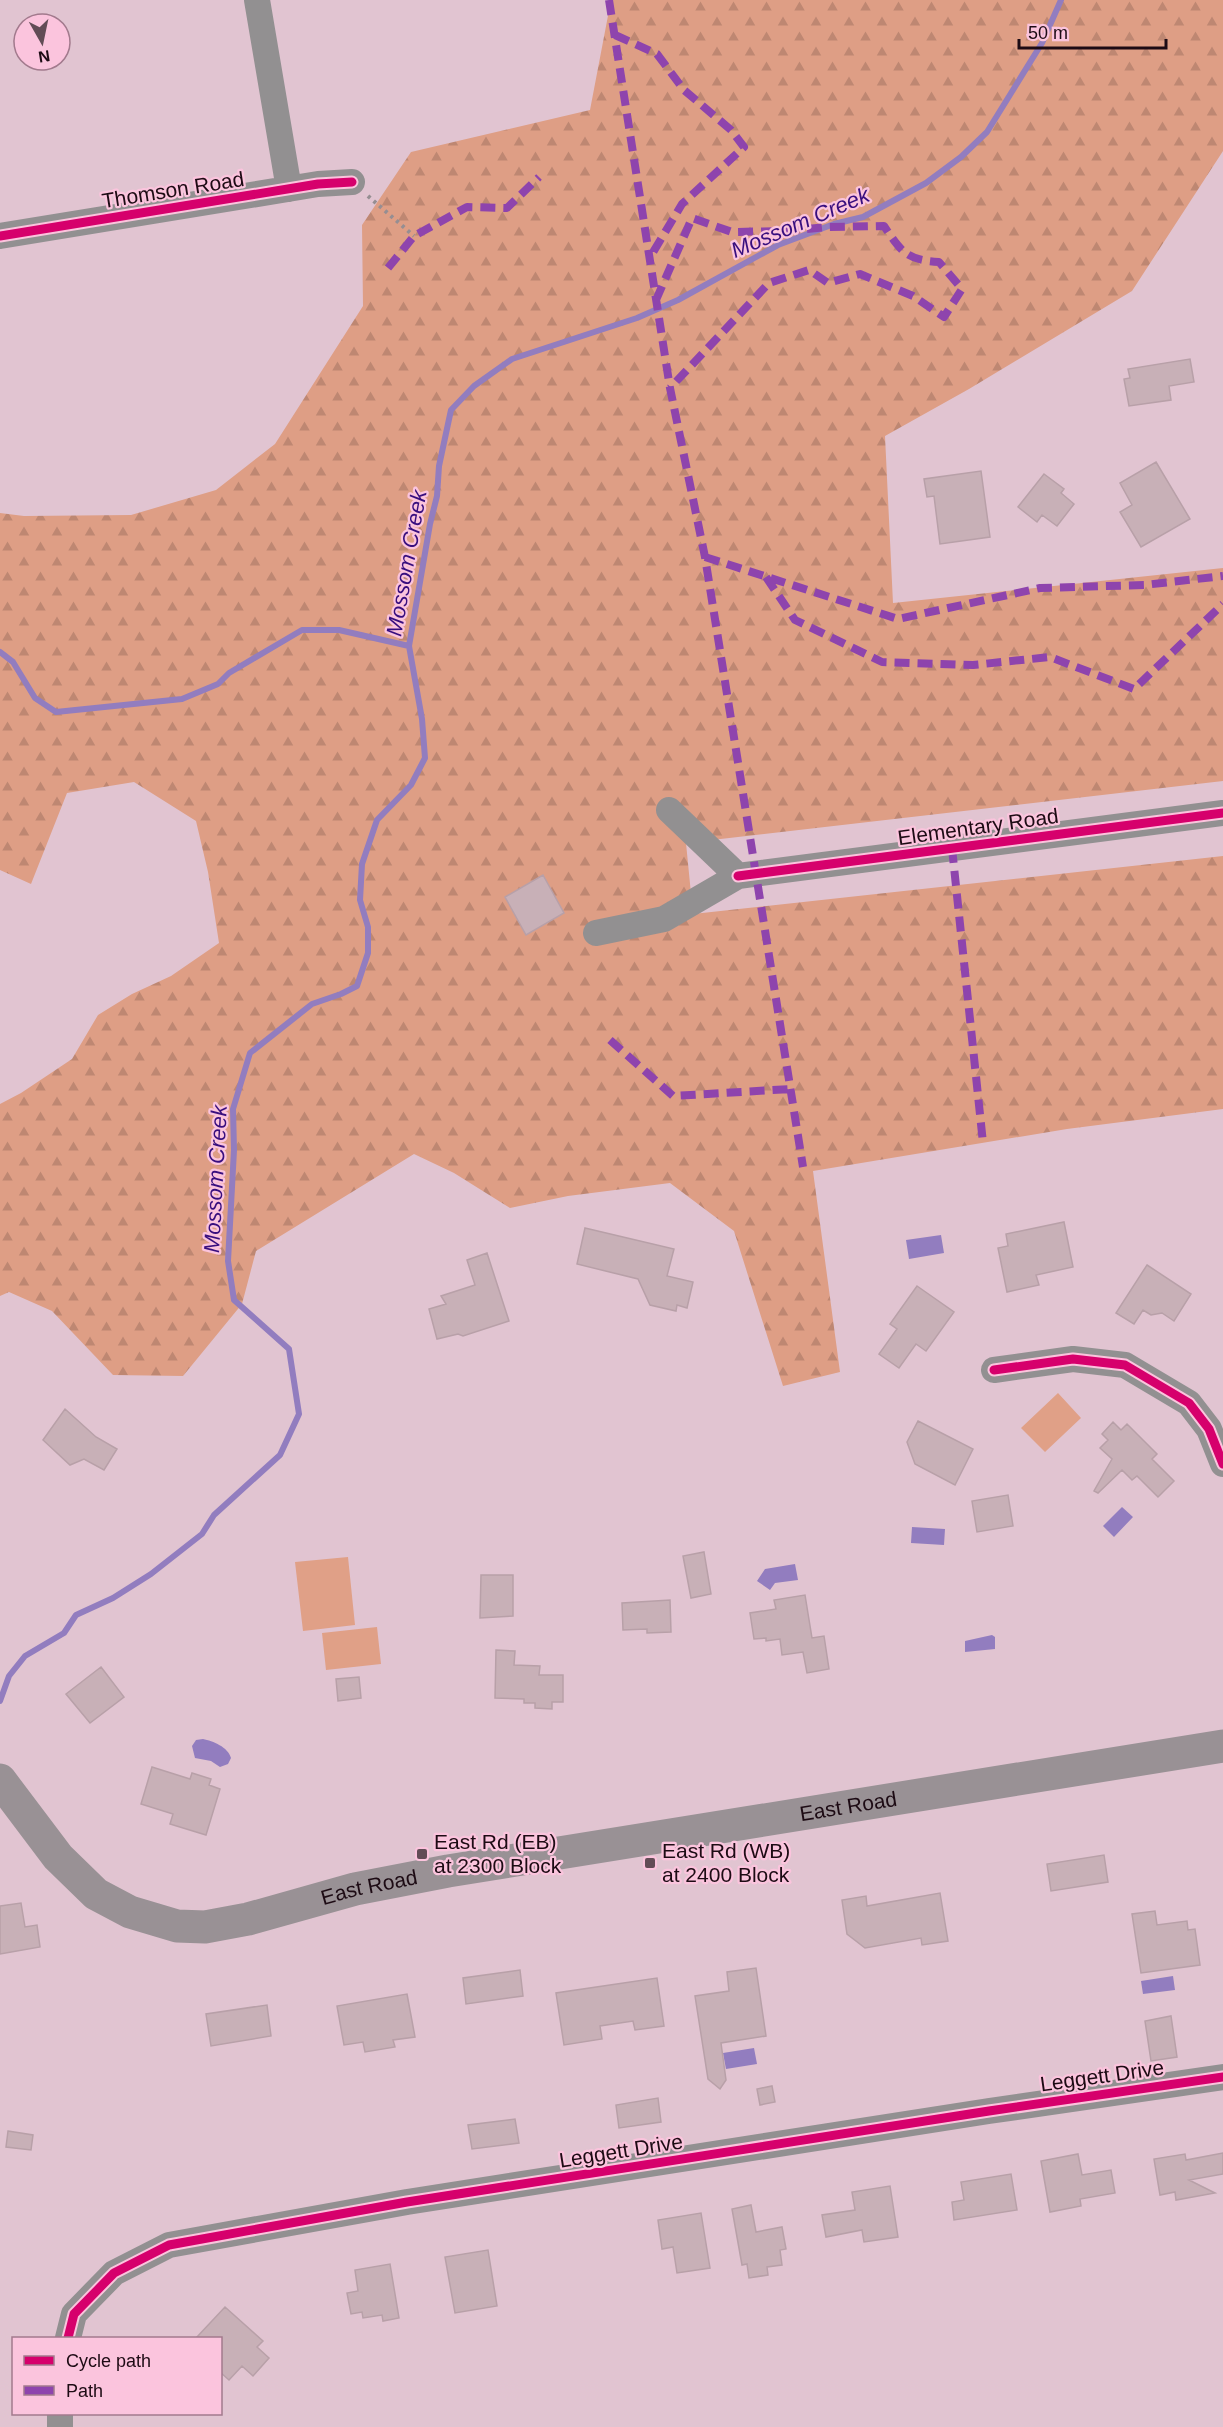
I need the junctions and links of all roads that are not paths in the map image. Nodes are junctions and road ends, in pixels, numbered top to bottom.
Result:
1 (257, 0) edge
2 (352, 182) road end
3 (289, 189) junction
4 (0, 236) edge
5 (669, 810) dead end
6 (1223, 813) edge
7 (738, 876) junction
8 (596, 933) dead end
9 (994, 1370) dead end
10 (1223, 1464) edge
11 (1223, 1746) edge
12 (0, 1780) edge
13 (1223, 2077) edge
14 (68, 2337) edge

1 - 3 street
2 - 3 street, Thomson Road
3 - 4 street, Thomson Road
5 - 7 street
6 - 7 street, Elementary Road
7 - 8 street
9 - 10 street
11 - 12 main road, East Road
13 - 14 street, Leggett Drive

